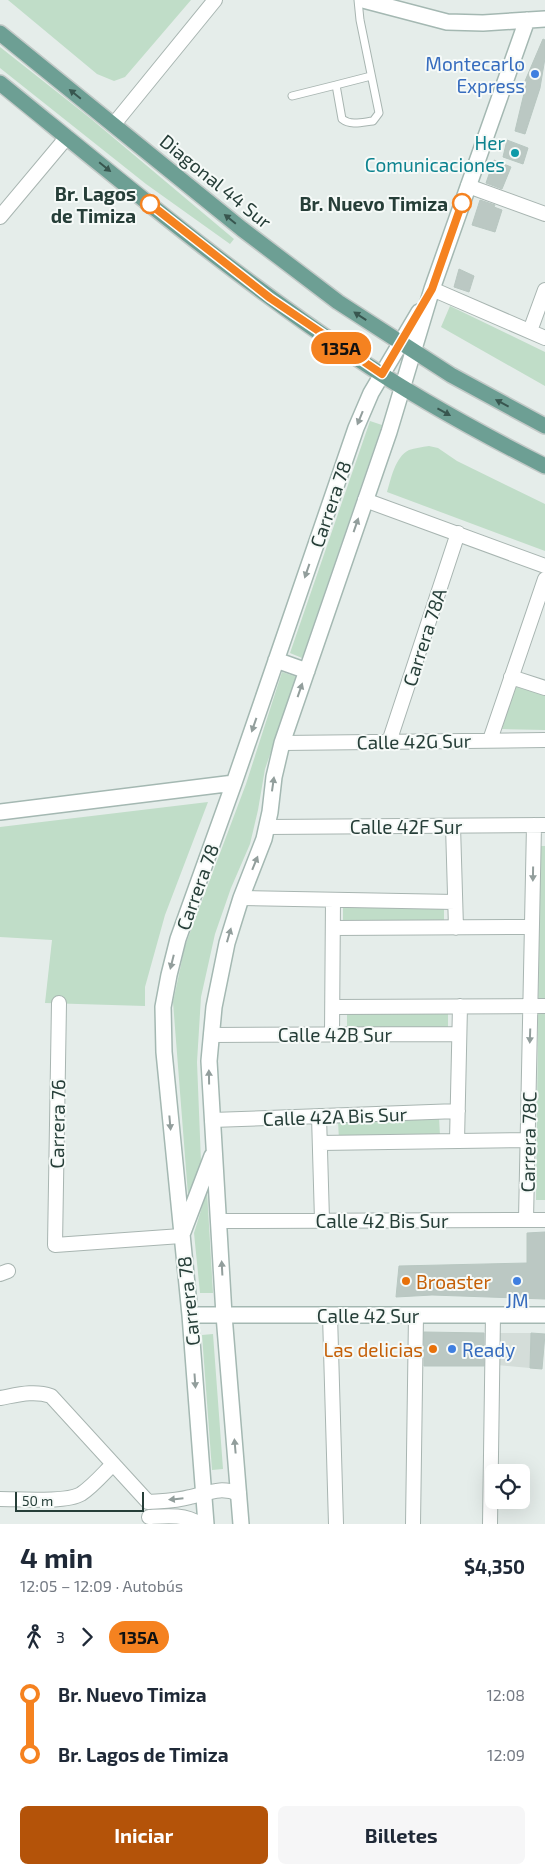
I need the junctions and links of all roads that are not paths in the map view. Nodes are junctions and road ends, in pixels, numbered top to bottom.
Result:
1 (215, 0) edge
2 (358, 0) edge
3 (373, 1) edge
4 (545, 19) edge
5 (527, 20) junction
6 (0, 33) edge
7 (371, 76) junction
8 (0, 83) edge
9 (336, 85) junction
10 (292, 96) dead end
11 (114, 124) junction
12 (67, 137) junction
13 (468, 186) junction
14 (545, 214) edge
15 (0, 217) edge
16 (432, 289) junction
17 (545, 290) edge
18 (530, 331) junction
19 (545, 338) edge
20 (407, 347) junction
21 (382, 374) junction
22 (402, 387) junction
23 (545, 426) edge
24 (545, 466) edge
25 (365, 500) junction
26 (458, 533) junction
27 (545, 566) edge
28 (545, 579) edge
29 (276, 660) junction
30 (307, 671) junction
31 (512, 677) junction
32 (545, 688) edge
33 (490, 740) junction
34 (545, 740) edge
35 (389, 742) junction
36 (282, 743) junction
37 (234, 783) junction
38 (0, 812) edge
39 (540, 825) edge
40 (452, 826) junction
41 (267, 827) junction
42 (241, 898) junction
43 (334, 900) junction
44 (455, 902) junction
45 (532, 927) junction
46 (333, 928) junction
47 (456, 928) junction
48 (59, 1003) dead end
49 (460, 1006) junction
50 (538, 1006) edge
51 (332, 1007) junction
52 (211, 1034) junction
53 (332, 1034) junction
54 (459, 1034) junction
55 (458, 1112) junction
56 (319, 1116) junction
57 (212, 1120) junction
58 (457, 1140) junction
59 (528, 1140) junction
60 (320, 1143) junction
61 (214, 1151) junction
62 (322, 1220) junction
63 (526, 1220) junction
64 (545, 1220) edge
65 (219, 1221) junction
66 (181, 1236) junction
67 (190, 1315) junction
68 (224, 1315) junction
69 (330, 1315) junction
70 (416, 1315) junction
71 (493, 1315) junction
72 (545, 1316) edge
73 (0, 1398) edge
74 (112, 1464) junction
75 (203, 1493) junction
76 (239, 1494) junction
77 (0, 1499) edge
78 (148, 1502) junction
79 (146, 1521) edge
80 (200, 1524) edge
81 (206, 1524) edge
82 (242, 1524) edge
83 (336, 1524) edge
84 (413, 1524) edge
85 (490, 1524) edge

1 - 11 street
2 - 7 lane
3 - 5 street
4 - 5 street
5 - 13 street, Carrera 78
11 -> 6 main road, Diagonal 44 Sur
7 - 9 lane
7 - 9 lane
8 - 12 main road
9 - 10 lane
20 -> 11 main road, Diagonal 44 Sur
12 - 15 street
12 -> 21 main road
13 - 14 street
13 - 16 street, Carrera 78
16 - 18 street
16 - 20 street, Carrera 78
17 - 18 street
18 - 19 street
20 - 21 street, Carrera 78
20 - 22 street, Carrera 78
23 -> 20 main road, Diagonal 44 Sur
21 - 22 main road
21 -> 29 street, Carrera 78
22 -> 24 main road
22 - 25 street, Carrera 78
25 - 26 street
30 -> 25 street, Carrera 78
26 - 27 street
26 - 35 street, Carrera 78A
28 - 31 street
29 - 30 street
29 -> 37 street, Carrera 78
36 -> 30 street, Carrera 78
31 - 32 street
31 - 33 street
33 - 34 street, Calle 42G Sur
33 - 35 street, Calle 42G Sur
35 - 36 street, Calle 42G Sur
41 -> 36 street, Carrera 78
37 - 38 street
37 -> 66 street, Carrera 78
39 - 40 street, Calle 42F Sur
39 -> 45 street, Carrera 78C
40 - 41 street, Calle 42F Sur
40 - 44 street
42 -> 41 street, Carrera 78
42 - 43 street
52 -> 42 street, Carrera 78
43 - 44 street
43 - 46 street
44 - 47 street
45 - 47 street
45 - 50 street, Carrera 78C
46 - 47 street
46 - 51 street
48 - 66 street, Carrera 76
49 - 50 street
49 - 51 street
49 - 54 street
50 -> 59 street, Carrera 78C
51 - 53 street
52 - 53 street, Calle 42B Sur
57 -> 52 street, Carrera 78
53 - 54 street, Calle 42B Sur
54 - 55 street
55 - 56 street, Calle 42A Bis Sur
55 - 58 street
56 - 57 street, Calle 42A Bis Sur
56 - 60 street
57 - 61 street, Carrera 78
58 - 59 street
58 - 60 street
59 - 63 street, Carrera 78C
60 - 62 street
61 - 65 street, Carrera 78
61 - 66 street
62 - 63 street, Calle 42 Bis Sur
62 - 65 street, Calle 42 Bis Sur
63 - 64 street, Calle 42 Bis Sur
68 -> 65 street, Carrera 78
66 - 67 street, Carrera 78
67 - 68 street, Calle 42 Sur
67 -> 75 street, Carrera 78
68 - 69 street, Calle 42 Sur
76 -> 68 street, Carrera 78
69 - 70 street, Calle 42 Sur
69 - 83 street
70 - 71 street, Calle 42 Sur
70 - 84 street
71 - 72 street, Calle 42 Sur
71 - 85 street
73 - 74 street
74 - 77 street
74 - 78 street
75 - 76 street
75 -> 78 street
75 - 81 street, Carrera 78
76 - 82 street, Carrera 78
78 - 79 street
79 - 80 street

